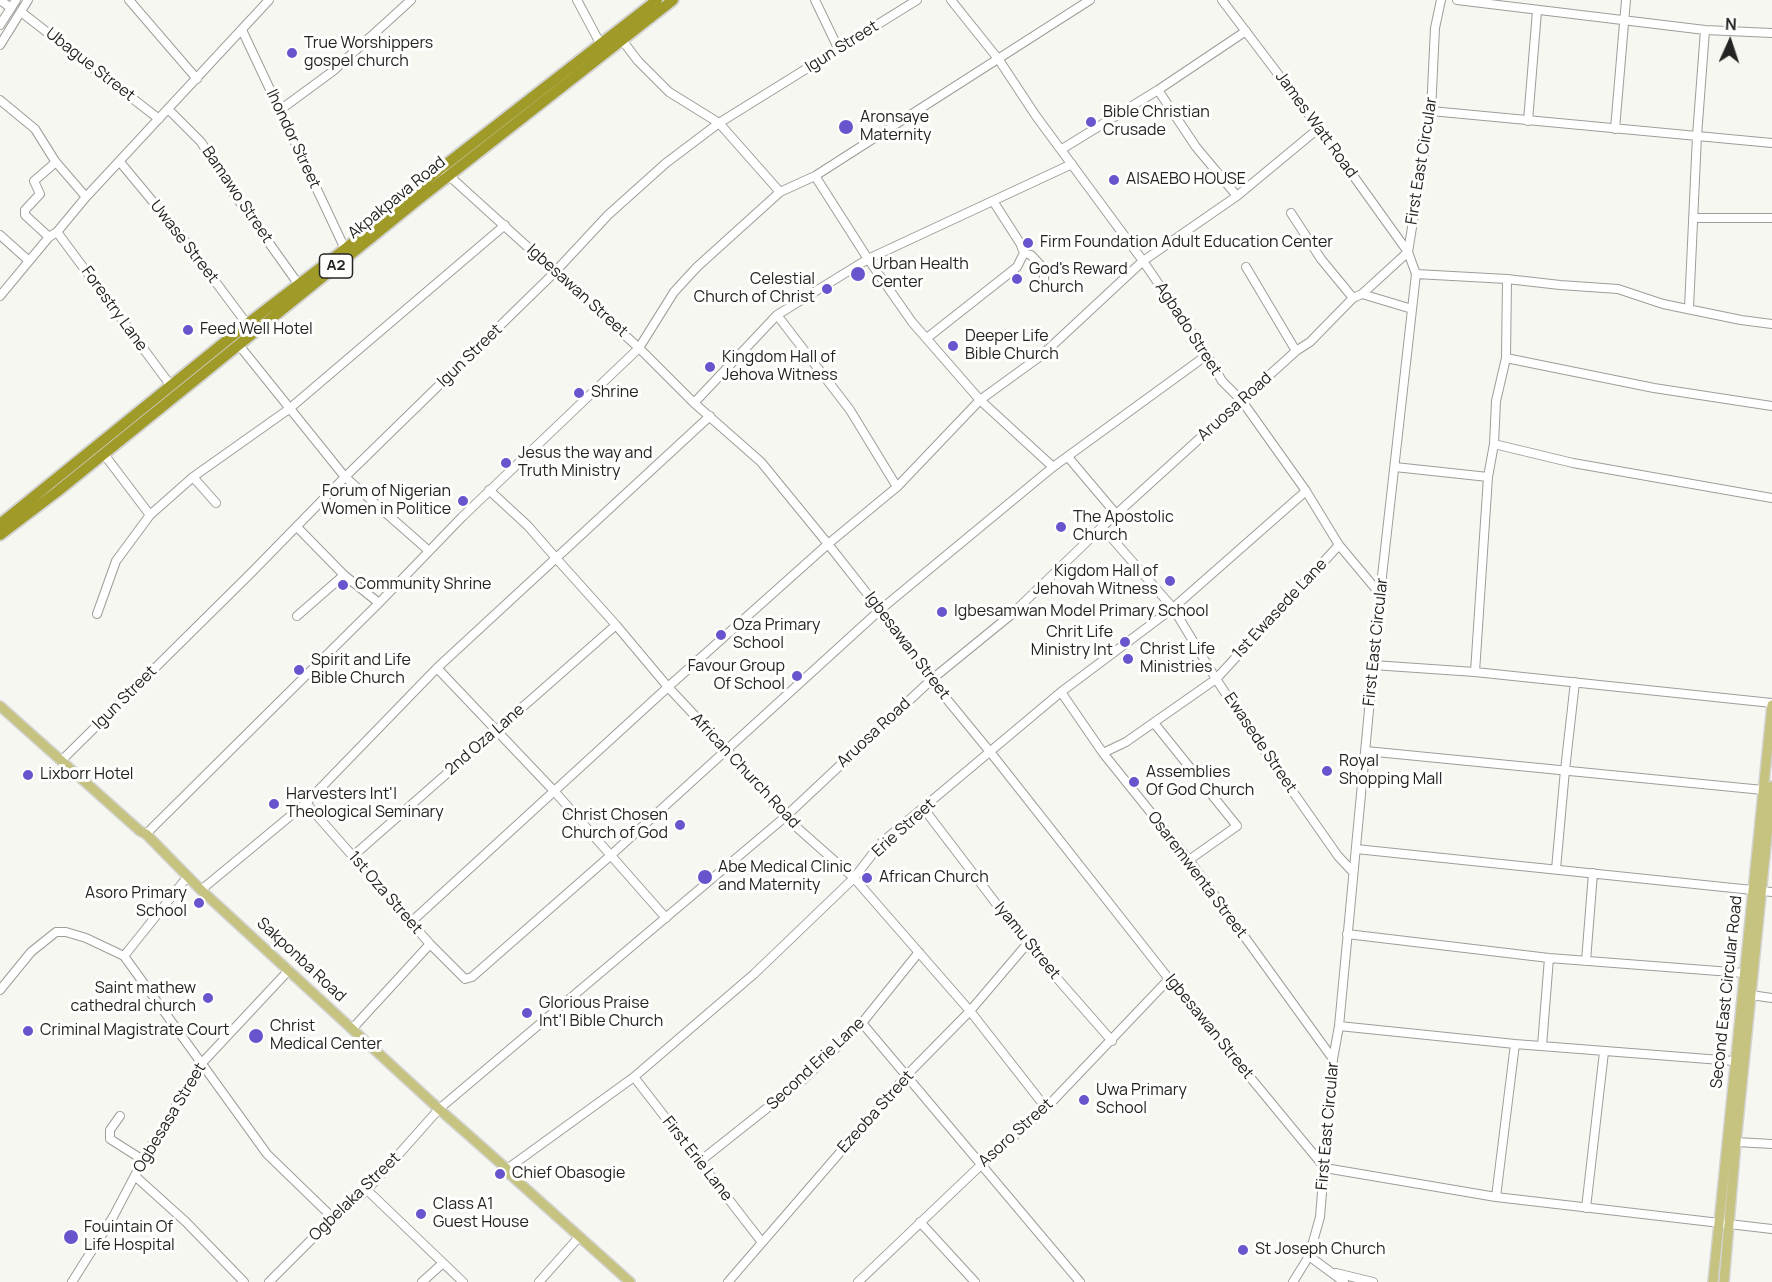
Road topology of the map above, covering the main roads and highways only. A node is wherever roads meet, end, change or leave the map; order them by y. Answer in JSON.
{"nodes":[{"id":1,"x":657,"y":0,"type":"edge"},
{"id":2,"x":673,"y":0,"type":"edge"},
{"id":3,"x":445,"y":172,"type":"junction"},
{"id":4,"x":0,"y":524,"type":"edge"},
{"id":5,"x":0,"y":535,"type":"edge"},
{"id":6,"x":1772,"y":704,"type":"edge"},
{"id":7,"x":0,"y":706,"type":"edge"},
{"id":8,"x":1768,"y":788,"type":"edge"},
{"id":9,"x":1762,"y":891,"type":"edge"},
{"id":10,"x":1724,"y":1223,"type":"junction"},
{"id":11,"x":630,"y":1282,"type":"edge"},
{"id":12,"x":1713,"y":1282,"type":"edge"},
{"id":13,"x":1724,"y":1282,"type":"edge"}],
"edges":[{"from":1,"to":3,"type":"highway","name":"Akpakpava Road","number":"A2"},
{"from":2,"to":3,"type":"highway","name":"Akpakpava Road","number":"A2"},
{"from":3,"to":4,"type":"highway","name":"Akpakpava Road","number":"A2"},
{"from":3,"to":5,"type":"highway","name":"Akpakpava Road","number":"A2"},
{"from":6,"to":8,"type":"main road","name":"Second East Circular Road"},
{"from":7,"to":11,"type":"main road","name":"Sakponba Road"},
{"from":8,"to":9,"type":"main road","name":"Second East Circular Road"},
{"from":9,"to":10,"type":"main road","name":"Second East Circular Road"},
{"from":9,"to":10,"type":"main road","name":"Second East Circular Road"},
{"from":10,"to":12,"type":"main road","name":"Second East Circular Road"},
{"from":10,"to":13,"type":"main road","name":"Second East Circular Road"}]}
